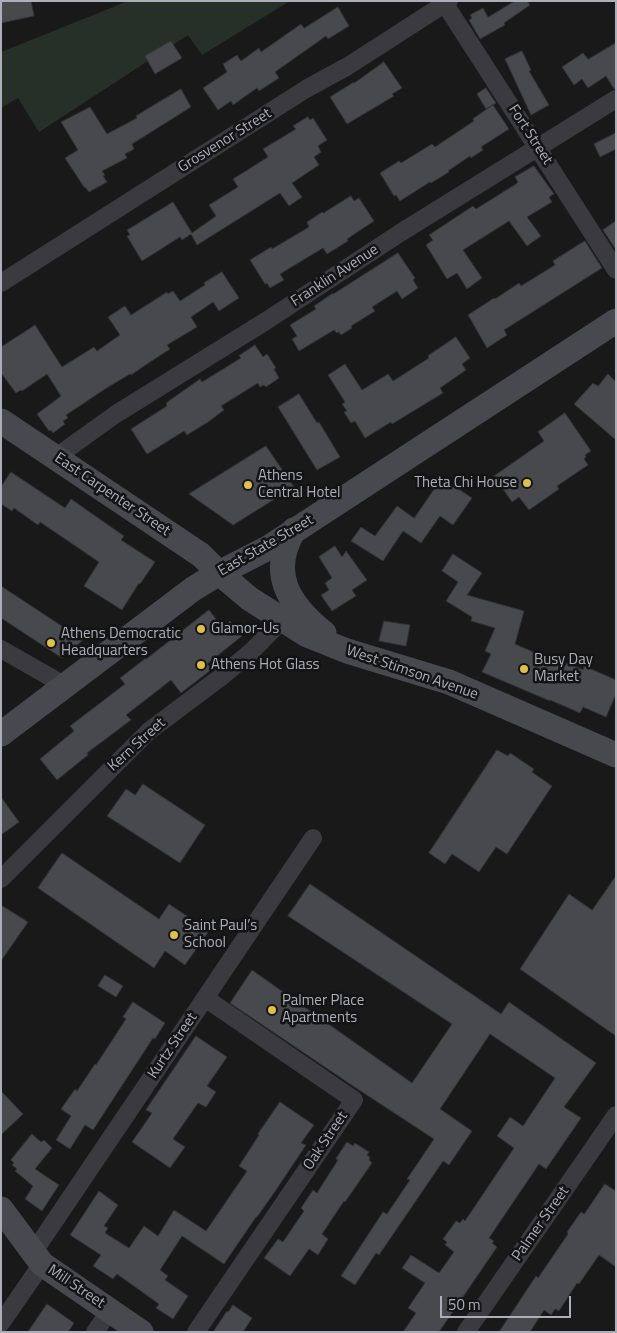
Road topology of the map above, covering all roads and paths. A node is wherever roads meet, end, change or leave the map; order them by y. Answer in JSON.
{"nodes":[{"id":1,"x":445,"y":2,"type":"edge"},
{"id":2,"x":616,"y":99,"type":"edge"},
{"id":3,"x":537,"y":147,"type":"junction"},
{"id":4,"x":616,"y":270,"type":"edge"},
{"id":5,"x":1,"y":282,"type":"edge"},
{"id":6,"x":616,"y":321,"type":"edge"},
{"id":7,"x":1,"y":420,"type":"edge"},
{"id":8,"x":56,"y":457,"type":"junction"},
{"id":9,"x":294,"y":530,"type":"junction"},
{"id":10,"x":219,"y":573,"type":"junction"},
{"id":11,"x":282,"y":620,"type":"junction"},
{"id":12,"x":1,"y":648,"type":"edge"},
{"id":13,"x":348,"y":651,"type":"junction"},
{"id":14,"x":64,"y":685,"type":"junction"},
{"id":15,"x":1,"y":734,"type":"edge"},
{"id":16,"x":616,"y":755,"type":"edge"},
{"id":17,"x":313,"y":838,"type":"dead end"},
{"id":18,"x":1,"y":879,"type":"edge"},
{"id":19,"x":205,"y":998,"type":"junction"},
{"id":20,"x":616,"y":1116,"type":"edge"},
{"id":21,"x":1,"y":1209,"type":"edge"},
{"id":22,"x":37,"y":1259,"type":"junction"},
{"id":23,"x":110,"y":1310,"type":"junction"},
{"id":24,"x":1,"y":1323,"type":"edge"},
{"id":25,"x":95,"y":1332,"type":"edge"},
{"id":26,"x":141,"y":1332,"type":"edge"},
{"id":27,"x":196,"y":1332,"type":"edge"},
{"id":28,"x":466,"y":1332,"type":"edge"}],
"edges":[{"from":1,"to":3,"type":"street","name":"Fort Street"},
{"from":1,"to":5,"type":"street","name":"Grosvenor Street"},
{"from":2,"to":3,"type":"street","name":"Franklin Avenue"},
{"from":3,"to":4,"type":"street","name":"Fort Street"},
{"from":3,"to":8,"type":"street","name":"Franklin Avenue"},
{"from":6,"to":9,"type":"main road","name":"East State Street"},
{"from":7,"to":8,"type":"main road","name":"East Carpenter Street"},
{"from":8,"to":10,"type":"main road","name":"East Carpenter Street"},
{"from":9,"to":10,"type":"main road","name":"East State Street"},
{"from":9,"to":13,"type":"main road"},
{"from":10,"to":11,"type":"main road","name":"West Stimson Avenue"},
{"from":10,"to":14,"type":"main road","name":"East State Street"},
{"from":11,"to":13,"type":"main road","name":"West Stimson Avenue"},
{"from":11,"to":18,"type":"street","name":"Kern Street"},
{"from":12,"to":14,"type":"street"},
{"from":13,"to":16,"type":"main road","name":"West Stimson Avenue"},
{"from":14,"to":15,"type":"main road","name":"East State Street"},
{"from":17,"to":19,"type":"street","name":"Kurtz Street"},
{"from":19,"to":22,"type":"street","name":"Kurtz Street"},
{"from":19,"to":27,"type":"street","name":"Oak Street"},
{"from":20,"to":28,"type":"street","name":"Palmer Street"},
{"from":21,"to":22,"type":"main road","name":"Mill Street"},
{"from":22,"to":23,"type":"main road","name":"Mill Street"},
{"from":22,"to":24,"type":"street","name":"Kurtz Street"},
{"from":23,"to":25,"type":"street"},
{"from":23,"to":26,"type":"main road","name":"Mill Street"}]}
